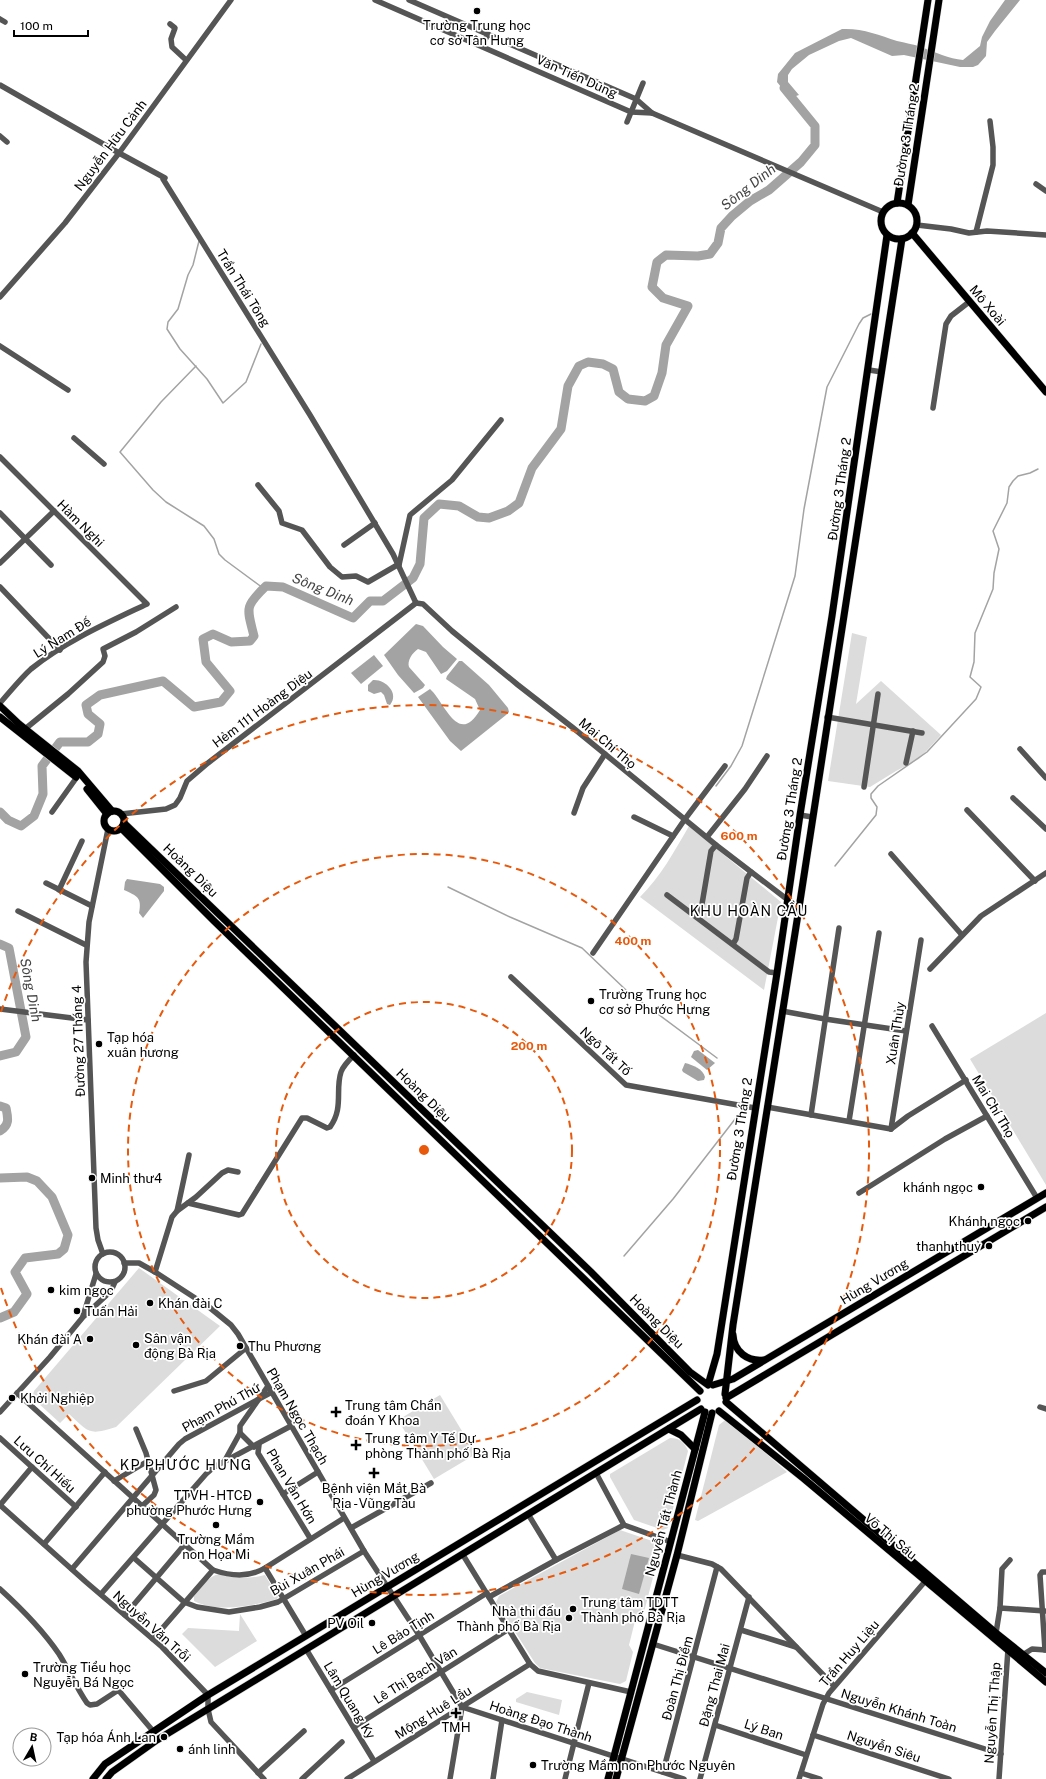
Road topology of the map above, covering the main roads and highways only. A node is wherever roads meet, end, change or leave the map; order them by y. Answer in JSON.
{"nodes":[{"id":1,"x":928,"y":0,"type":"edge"},
{"id":2,"x":939,"y":0,"type":"edge"},
{"id":3,"x":897,"y":203,"type":"junction"},
{"id":4,"x":908,"y":205,"type":"junction"},
{"id":5,"x":912,"y":233,"type":"junction"},
{"id":6,"x":887,"y":235,"type":"junction"},
{"id":7,"x":902,"y":238,"type":"junction"},
{"id":8,"x":1046,"y":392,"type":"edge"},
{"id":9,"x":0,"y":704,"type":"edge"},
{"id":10,"x":0,"y":717,"type":"edge"},
{"id":11,"x":31,"y":737,"type":"junction"},
{"id":12,"x":62,"y":762,"type":"junction"},
{"id":13,"x":110,"y":812,"type":"junction"},
{"id":14,"x":122,"y":826,"type":"junction"},
{"id":15,"x":349,"y":1039,"type":"junction"},
{"id":16,"x":343,"y":1044,"type":"junction"},
{"id":17,"x":1046,"y":1193,"type":"edge"},
{"id":18,"x":1037,"y":1198,"type":"junction"},
{"id":19,"x":516,"y":1200,"type":"junction"},
{"id":20,"x":510,"y":1207,"type":"junction"},
{"id":21,"x":1044,"y":1208,"type":"edge"},
{"id":22,"x":958,"y":1245,"type":"junction"},
{"id":23,"x":964,"y":1256,"type":"junction"},
{"id":24,"x":732,"y":1325,"type":"junction"},
{"id":25,"x":767,"y":1359,"type":"junction"},
{"id":26,"x":725,"y":1381,"type":"junction"},
{"id":27,"x":711,"y":1385,"type":"junction"},
{"id":28,"x":700,"y":1391,"type":"junction"},
{"id":29,"x":726,"y":1398,"type":"junction"},
{"id":30,"x":697,"y":1400,"type":"junction"},
{"id":31,"x":709,"y":1411,"type":"junction"},
{"id":32,"x":669,"y":1429,"type":"junction"},
{"id":33,"x":695,"y":1449,"type":"junction"},
{"id":34,"x":928,"y":1579,"type":"junction"},
{"id":35,"x":1000,"y":1638,"type":"junction"},
{"id":36,"x":1046,"y":1673,"type":"edge"},
{"id":37,"x":1046,"y":1682,"type":"edge"},
{"id":38,"x":93,"y":1779,"type":"edge"},
{"id":39,"x":106,"y":1779,"type":"edge"},
{"id":40,"x":608,"y":1779,"type":"edge"},
{"id":41,"x":616,"y":1779,"type":"edge"}],
"edges":[{"from":1,"to":3,"type":"main road","name":"Đường 3 Tháng 2"},
{"from":2,"to":4,"type":"main road","name":"Đường 3 Tháng 2"},
{"from":3,"to":4,"type":"main road"},
{"from":3,"to":6,"type":"main road"},
{"from":4,"to":5,"type":"main road"},
{"from":5,"to":7,"type":"main road"},
{"from":5,"to":8,"type":"main road","name":"Mô Xoài"},
{"from":6,"to":7,"type":"main road"},
{"from":6,"to":27,"type":"main road","name":"Đường 3 Tháng 2"},
{"from":7,"to":24,"type":"main road","name":"Đường 3 Tháng 2"},
{"from":9,"to":11,"type":"main road"},
{"from":10,"to":11,"type":"main road"},
{"from":11,"to":12,"type":"main road"},
{"from":12,"to":13,"type":"main road"},
{"from":12,"to":13,"type":"main road"},
{"from":13,"to":14,"type":"main road"},
{"from":13,"to":14,"type":"main road"},
{"from":14,"to":15,"type":"main road","name":"Hoàng Diệu"},
{"from":14,"to":16,"type":"main road","name":"Hoàng Diệu"},
{"from":15,"to":16,"type":"main road"},
{"from":15,"to":19,"type":"main road","name":"Hoàng Diệu"},
{"from":16,"to":20,"type":"main road","name":"Hoàng Diệu"},
{"from":17,"to":18,"type":"main road","name":"Hùng Vương"},
{"from":18,"to":21,"type":"main road"},
{"from":18,"to":22,"type":"main road","name":"Hùng Vương"},
{"from":19,"to":20,"type":"main road"},
{"from":19,"to":27,"type":"main road","name":"Hoàng Diệu"},
{"from":20,"to":28,"type":"main road","name":"Hoàng Diệu"},
{"from":21,"to":23,"type":"main road","name":"Hùng Vương"},
{"from":22,"to":23,"type":"main road"},
{"from":22,"to":25,"type":"main road","name":"Hùng Vương"},
{"from":23,"to":29,"type":"main road","name":"Hùng Vương"},
{"from":24,"to":25,"type":"main road"},
{"from":24,"to":26,"type":"main road","name":"Đường 3 Tháng 2"},
{"from":25,"to":26,"type":"main road","name":"Hùng Vương"},
{"from":26,"to":27,"type":"main road","name":"Hùng Vương"},
{"from":26,"to":29,"type":"main road","name":"Đường 3 Tháng 2"},
{"from":27,"to":28,"type":"main road"},
{"from":27,"to":29,"type":"main road"},
{"from":28,"to":30,"type":"main road"},
{"from":29,"to":31,"type":"main road"},
{"from":29,"to":34,"type":"main road","name":"Võ Thị Sáu"},
{"from":30,"to":31,"type":"main road"},
{"from":30,"to":38,"type":"main road","name":"Hùng Vương"},
{"from":31,"to":32,"type":"main road","name":"Hùng Vương"},
{"from":31,"to":33,"type":"main road","name":"Nguyễn Tất Thành"},
{"from":31,"to":34,"type":"main road","name":"Võ Thị Sáu"},
{"from":31,"to":41,"type":"main road","name":"Nguyễn Tất Thành"},
{"from":32,"to":33,"type":"main road"},
{"from":32,"to":39,"type":"main road","name":"Hùng Vương"},
{"from":33,"to":40,"type":"main road","name":"Nguyễn Tất Thành"},
{"from":34,"to":35,"type":"main road","name":"Võ Thị Sáu"},
{"from":34,"to":35,"type":"main road","name":"Võ Thị Sáu"},
{"from":35,"to":36,"type":"main road","name":"Võ Thị Sáu"},
{"from":35,"to":37,"type":"main road","name":"Võ Thị Sáu"}]}
